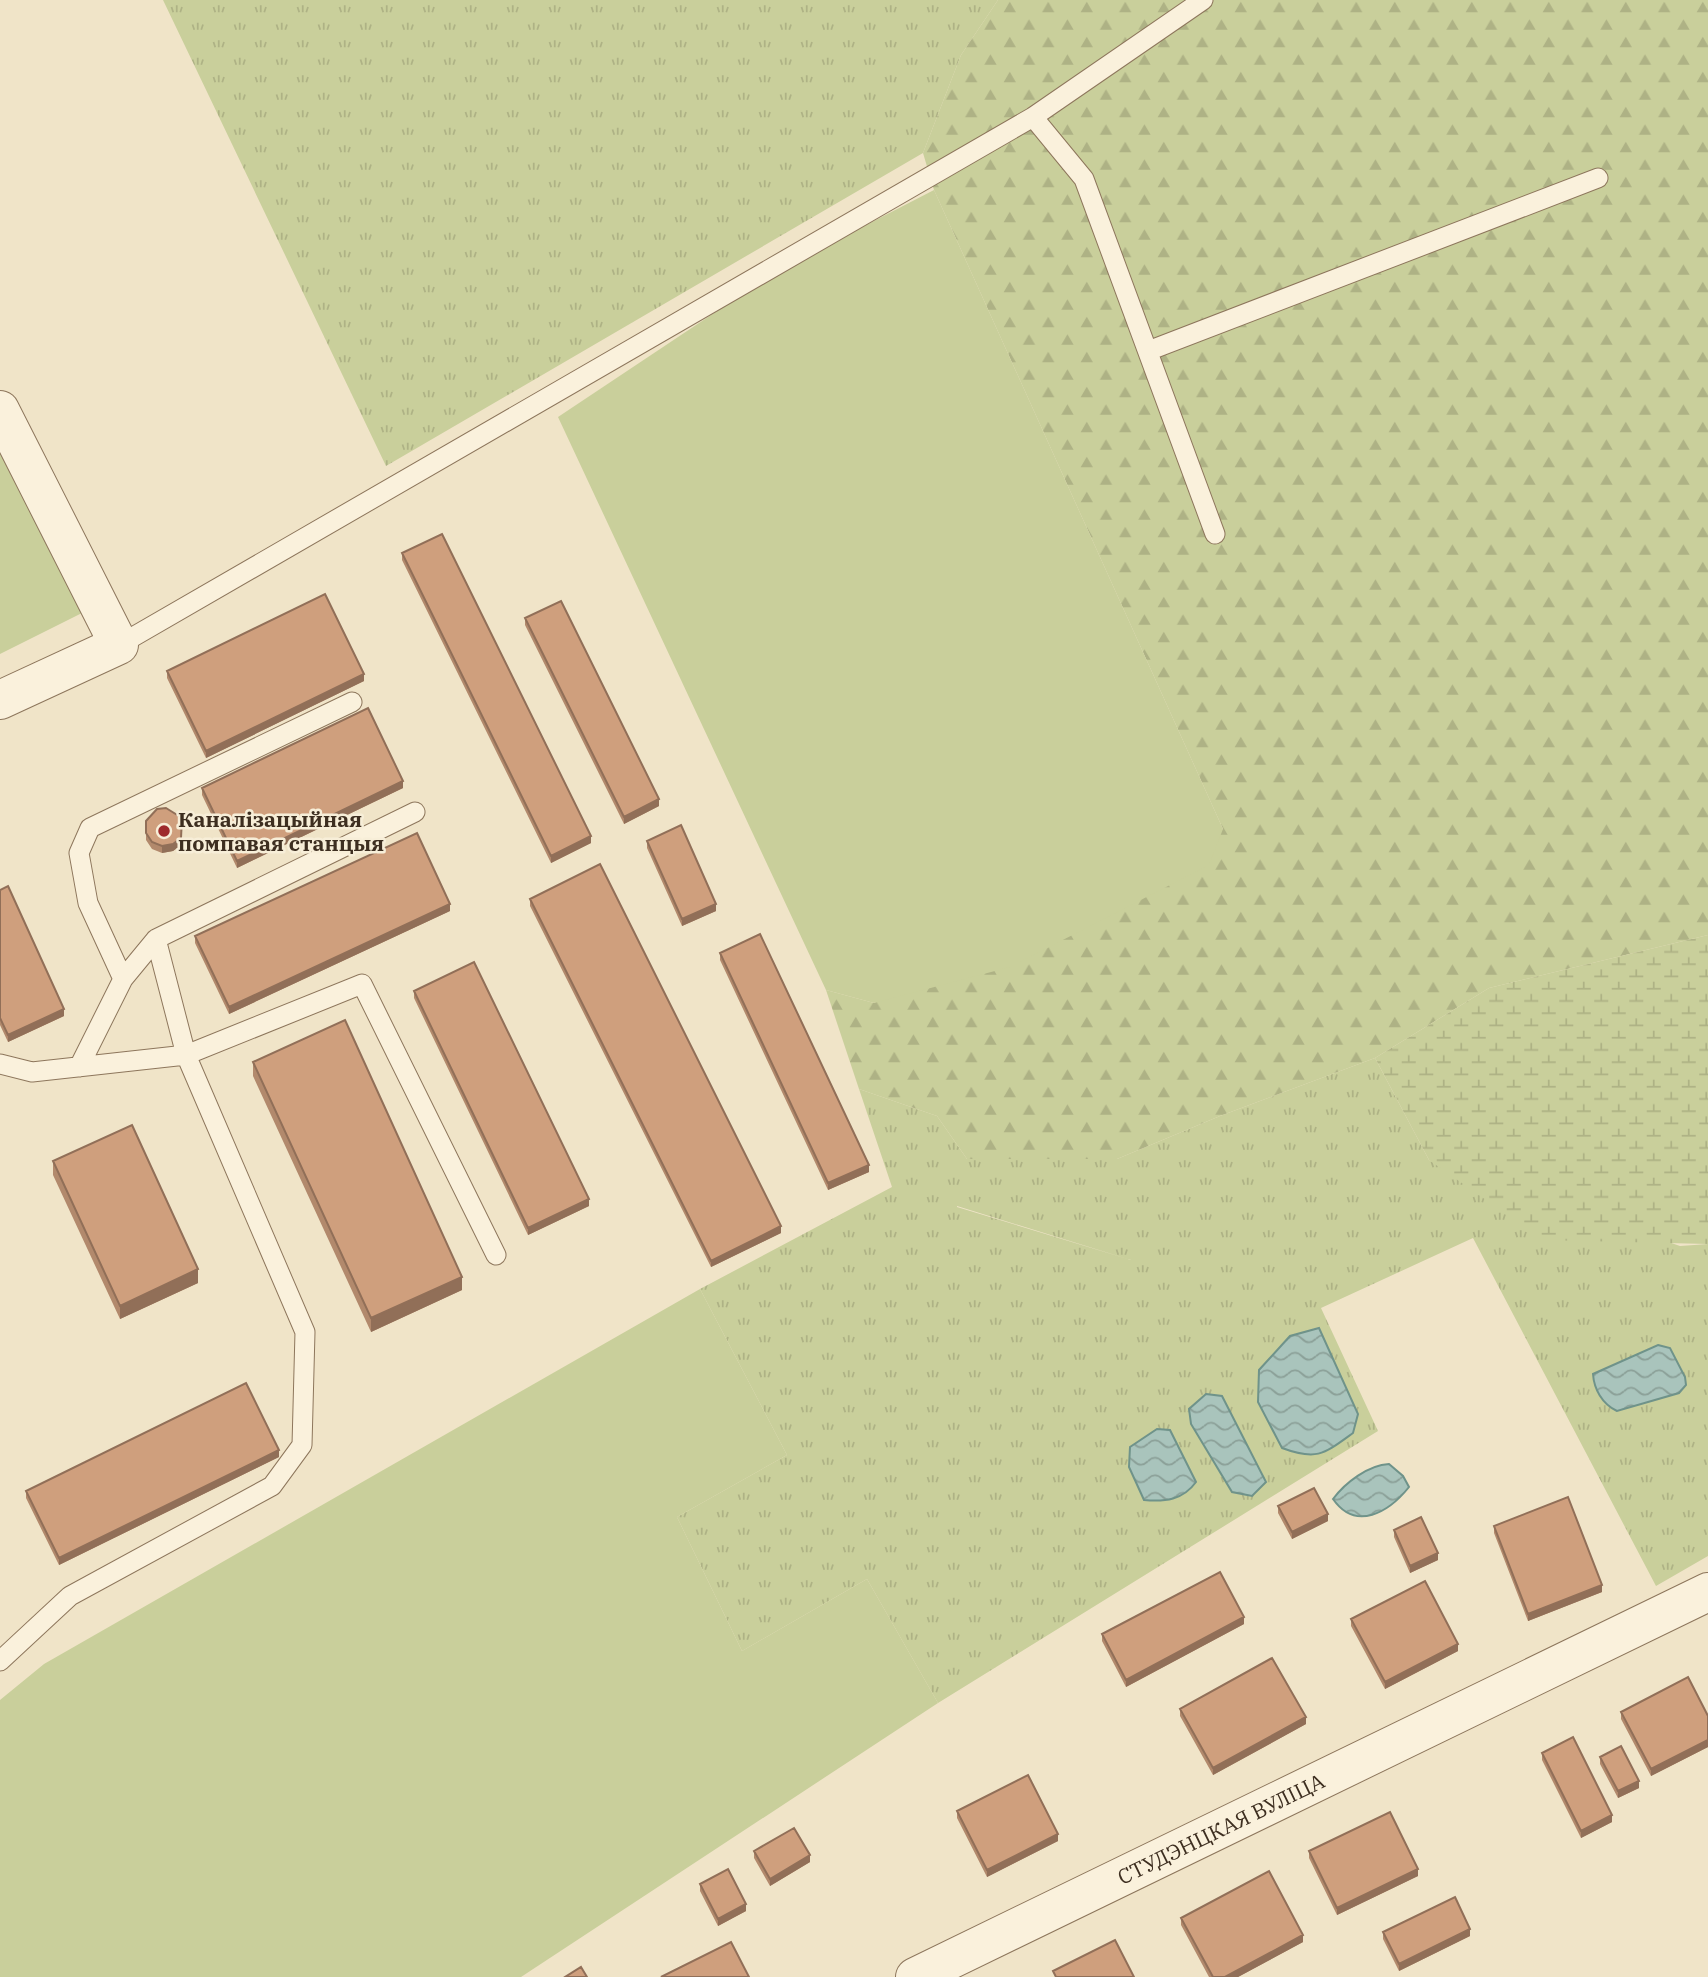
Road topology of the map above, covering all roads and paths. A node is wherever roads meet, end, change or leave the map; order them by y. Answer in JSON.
{"nodes":[{"id":1,"x":1203,"y":0,"type":"edge"},
{"id":2,"x":1032,"y":117,"type":"junction"},
{"id":3,"x":1598,"y":178,"type":"dead end"},
{"id":4,"x":1148,"y":351,"type":"junction"},
{"id":5,"x":0,"y":410,"type":"edge"},
{"id":6,"x":1216,"y":534,"type":"dead end"},
{"id":7,"x":119,"y":645,"type":"junction"},
{"id":8,"x":0,"y":700,"type":"edge"},
{"id":9,"x":352,"y":702,"type":"dead end"},
{"id":10,"x":415,"y":812,"type":"dead end"},
{"id":11,"x":156,"y":939,"type":"junction"},
{"id":12,"x":123,"y":979,"type":"junction"},
{"id":13,"x":186,"y":1055,"type":"junction"},
{"id":14,"x":0,"y":1064,"type":"edge"},
{"id":15,"x":79,"y":1067,"type":"junction"},
{"id":16,"x":496,"y":1255,"type":"dead end"},
{"id":17,"x":1708,"y":1592,"type":"edge"},
{"id":18,"x":0,"y":1661,"type":"edge"},
{"id":19,"x":915,"y":1977,"type":"edge"}],
"edges":[{"from":1,"to":2,"type":"lane"},
{"from":2,"to":4,"type":"lane"},
{"from":2,"to":7,"type":"lane"},
{"from":3,"to":4,"type":"lane"},
{"from":4,"to":6,"type":"lane"},
{"from":5,"to":7,"type":"street"},
{"from":7,"to":8,"type":"street"},
{"from":9,"to":12,"type":"lane"},
{"from":10,"to":11,"type":"lane"},
{"from":11,"to":12,"type":"lane"},
{"from":11,"to":13,"type":"lane"},
{"from":12,"to":15,"type":"lane"},
{"from":13,"to":15,"type":"lane"},
{"from":13,"to":16,"type":"lane"},
{"from":13,"to":18,"type":"lane"},
{"from":14,"to":15,"type":"lane"},
{"from":17,"to":19,"type":"street","name":"СТУДЭНЦКАЯ ВУЛІЦА"}]}
